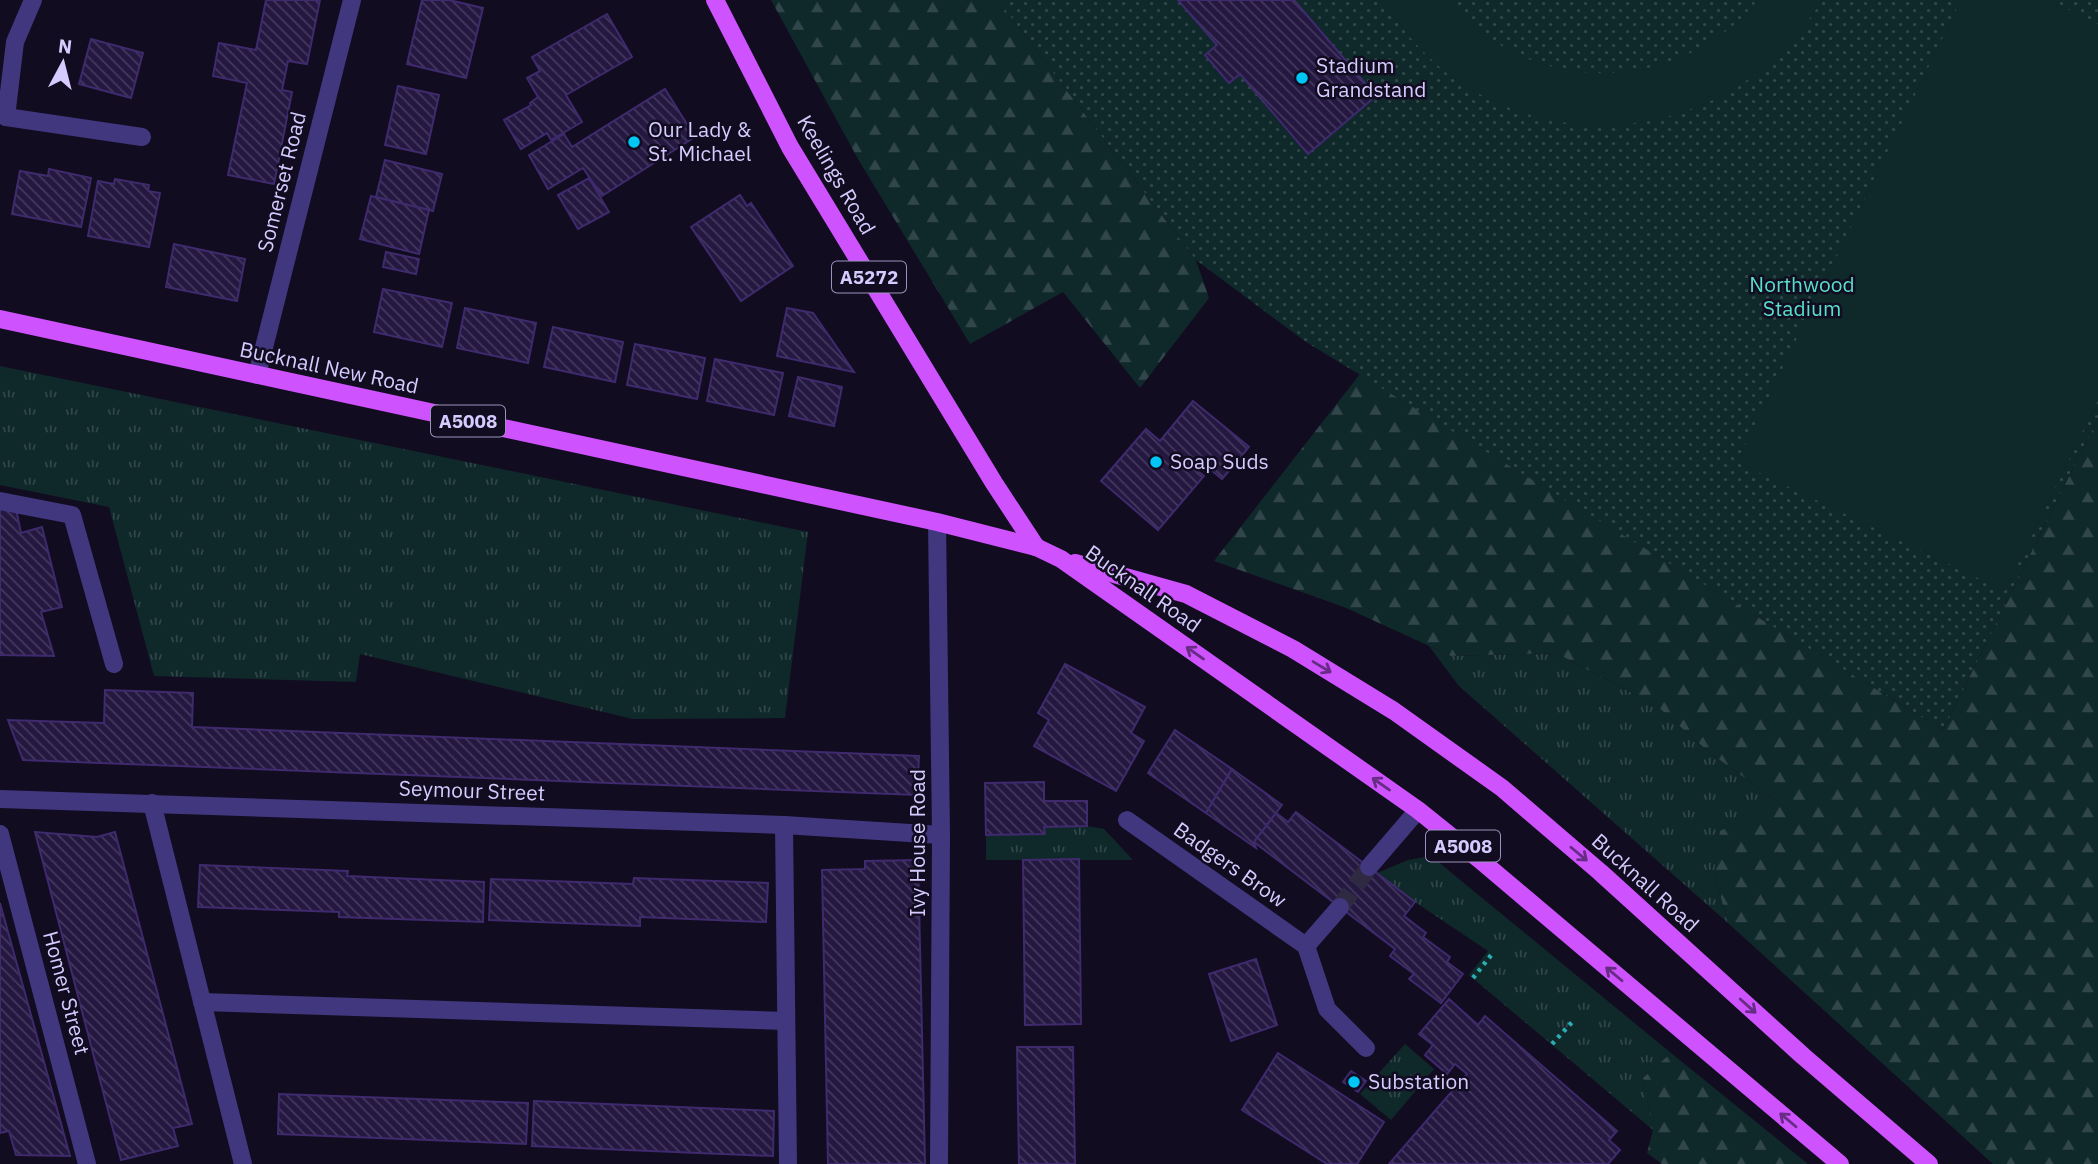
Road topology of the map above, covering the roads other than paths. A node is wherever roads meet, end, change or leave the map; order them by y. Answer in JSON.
{"nodes":[{"id":1,"x":33,"y":0,"type":"edge"},
{"id":2,"x":352,"y":0,"type":"edge"},
{"id":3,"x":715,"y":0,"type":"edge"},
{"id":4,"x":5,"y":82,"type":"edge"},
{"id":5,"x":142,"y":137,"type":"dead end"},
{"id":6,"x":0,"y":319,"type":"edge"},
{"id":7,"x":257,"y":375,"type":"junction"},
{"id":8,"x":0,"y":501,"type":"edge"},
{"id":9,"x":937,"y":522,"type":"junction"},
{"id":10,"x":1036,"y":547,"type":"junction"},
{"id":11,"x":1061,"y":559,"type":"junction"},
{"id":12,"x":114,"y":664,"type":"dead end"},
{"id":13,"x":0,"y":799,"type":"edge"},
{"id":14,"x":152,"y":803,"type":"junction"},
{"id":15,"x":1418,"y":810,"type":"junction"},
{"id":16,"x":1127,"y":820,"type":"dead end"},
{"id":17,"x":784,"y":825,"type":"junction"},
{"id":18,"x":0,"y":834,"type":"edge"},
{"id":19,"x":941,"y":835,"type":"junction"},
{"id":20,"x":1369,"y":867,"type":"tunnel mouth"},
{"id":21,"x":1340,"y":907,"type":"tunnel mouth"},
{"id":22,"x":1306,"y":946,"type":"junction"},
{"id":23,"x":202,"y":1002,"type":"junction"},
{"id":24,"x":786,"y":1021,"type":"junction"},
{"id":25,"x":1366,"y":1048,"type":"dead end"},
{"id":26,"x":87,"y":1164,"type":"edge"},
{"id":27,"x":243,"y":1164,"type":"edge"},
{"id":28,"x":788,"y":1164,"type":"edge"},
{"id":29,"x":939,"y":1164,"type":"edge"},
{"id":30,"x":1840,"y":1164,"type":"edge"},
{"id":31,"x":1929,"y":1164,"type":"edge"}],
"edges":[{"from":1,"to":4,"type":"street"},
{"from":2,"to":7,"type":"street","name":"Somerset Road"},
{"from":3,"to":10,"type":"main road","name":"Keelings Road","number":"A5272"},
{"from":4,"to":5,"type":"street"},
{"from":6,"to":7,"type":"main road","name":"Bucknall New Road","number":"A5008"},
{"from":7,"to":9,"type":"main road","name":"Bucknall New Road","number":"A5008"},
{"from":8,"to":12,"type":"street"},
{"from":9,"to":10,"type":"main road","number":"A5008"},
{"from":9,"to":19,"type":"street","name":"Ivy House Road"},
{"from":10,"to":11,"type":"main road","number":"A5008"},
{"from":15,"to":11,"type":"main road","name":"Bucknall Road","number":"A5008","one_way":true},
{"from":11,"to":31,"type":"main road","name":"Bucknall Road","number":"A5008","one_way":true},
{"from":13,"to":14,"type":"street","name":"Seymour Street"},
{"from":14,"to":17,"type":"street","name":"Seymour Street"},
{"from":14,"to":23,"type":"street"},
{"from":15,"to":20,"type":"street"},
{"from":30,"to":15,"type":"main road","name":"Bucknall Road","number":"A5008","one_way":true},
{"from":16,"to":22,"type":"street","name":"Badgers Brow"},
{"from":17,"to":19,"type":"street","name":"Seymour Street"},
{"from":17,"to":24,"type":"street"},
{"from":18,"to":26,"type":"street","name":"Homer Street"},
{"from":19,"to":29,"type":"street","name":"Ivy House Road"},
{"from":21,"to":22,"type":"street"},
{"from":22,"to":25,"type":"street"},
{"from":23,"to":24,"type":"street"},
{"from":23,"to":27,"type":"street"},
{"from":24,"to":28,"type":"street"}]}
